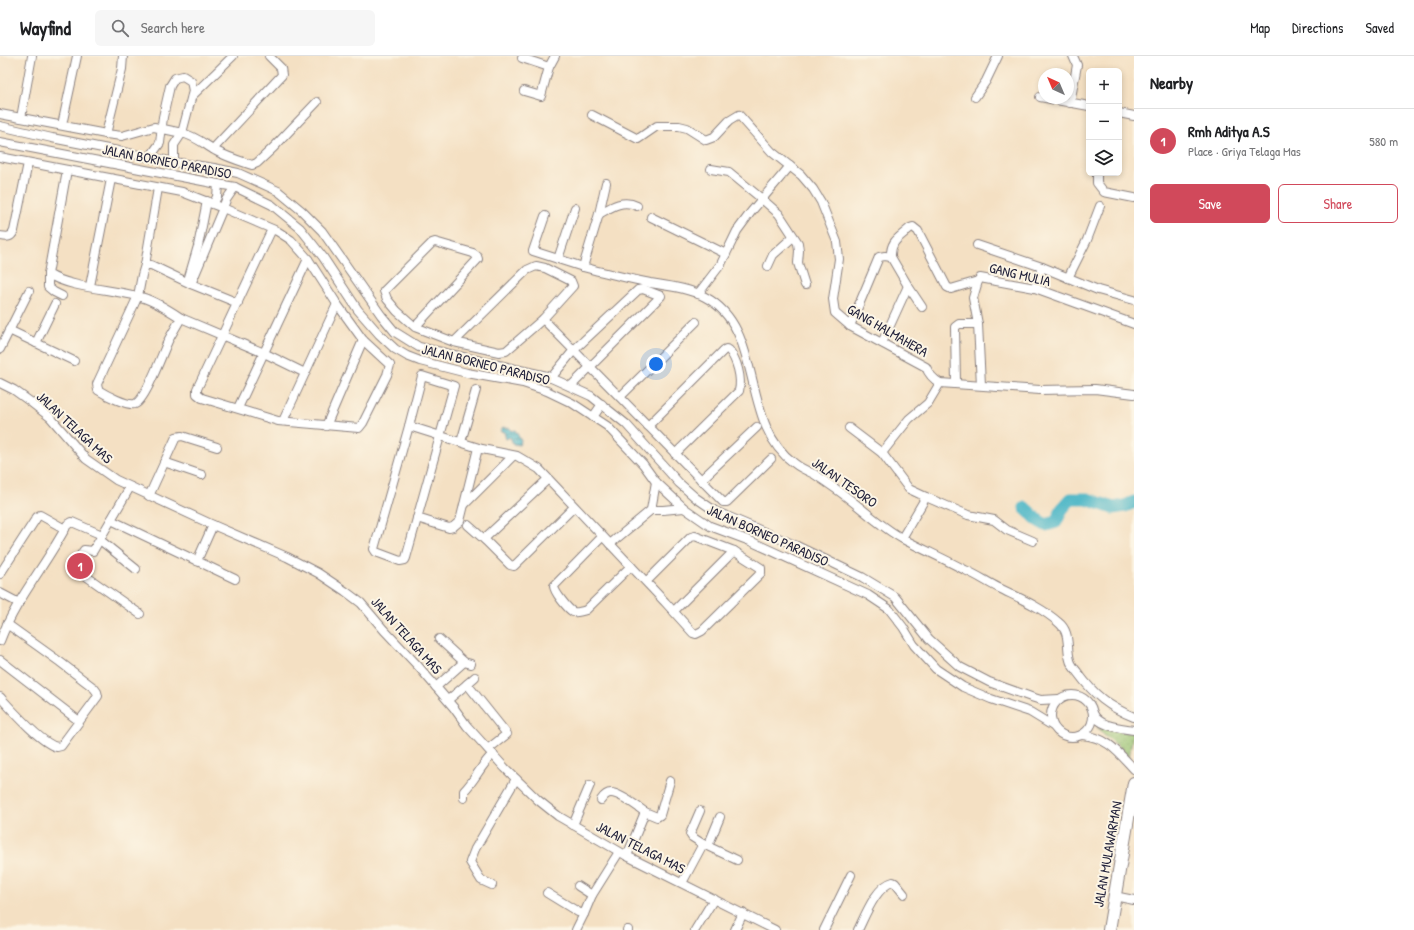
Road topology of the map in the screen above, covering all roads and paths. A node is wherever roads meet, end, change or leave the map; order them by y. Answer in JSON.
{"nodes":[{"id":1,"x":32,"y":56,"type":"edge"},
{"id":2,"x":77,"y":56,"type":"edge"},
{"id":3,"x":123,"y":56,"type":"edge"},
{"id":4,"x":233,"y":56,"type":"edge"},
{"id":5,"x":269,"y":56,"type":"edge"},
{"id":6,"x":555,"y":56,"type":"edge"},
{"id":7,"x":998,"y":56,"type":"edge"},
{"id":8,"x":1073,"y":56,"type":"edge"},
{"id":9,"x":522,"y":58,"type":"dead end"},
{"id":10,"x":549,"y":67,"type":"junction"},
{"id":11,"x":1074,"y":81,"type":"edge"},
{"id":12,"x":524,"y":91,"type":"dead end"},
{"id":13,"x":192,"y":97,"type":"junction"},
{"id":14,"x":975,"y":97,"type":"dead end"},
{"id":15,"x":318,"y":102,"type":"dead end"},
{"id":16,"x":1074,"y":104,"type":"edge"},
{"id":17,"x":1086,"y":106,"type":"edge"},
{"id":18,"x":0,"y":114,"type":"edge"},
{"id":19,"x":1122,"y":114,"type":"edge"},
{"id":20,"x":592,"y":115,"type":"dead end"},
{"id":21,"x":1134,"y":116,"type":"edge"},
{"id":22,"x":21,"y":118,"type":"junction"},
{"id":23,"x":62,"y":125,"type":"junction"},
{"id":24,"x":0,"y":126,"type":"edge"},
{"id":25,"x":163,"y":129,"type":"junction"},
{"id":26,"x":182,"y":133,"type":"junction"},
{"id":27,"x":106,"y":134,"type":"junction"},
{"id":28,"x":0,"y":142,"type":"edge"},
{"id":29,"x":160,"y":143,"type":"junction"},
{"id":30,"x":174,"y":145,"type":"junction"},
{"id":31,"x":213,"y":149,"type":"junction"},
{"id":32,"x":113,"y":150,"type":"junction"},
{"id":33,"x":0,"y":157,"type":"edge"},
{"id":34,"x":150,"y":157,"type":"junction"},
{"id":35,"x":174,"y":162,"type":"junction"},
{"id":36,"x":28,"y":163,"type":"junction"},
{"id":37,"x":110,"y":163,"type":"junction"},
{"id":38,"x":790,"y":166,"type":"junction"},
{"id":39,"x":711,"y":169,"type":"dead end"},
{"id":40,"x":67,"y":170,"type":"junction"},
{"id":41,"x":1096,"y":176,"type":"edge"},
{"id":42,"x":111,"y":179,"type":"junction"},
{"id":43,"x":606,"y":183,"type":"dead end"},
{"id":44,"x":218,"y":184,"type":"junction"},
{"id":45,"x":235,"y":187,"type":"junction"},
{"id":46,"x":158,"y":188,"type":"junction"},
{"id":47,"x":762,"y":198,"type":"junction"},
{"id":48,"x":1134,"y":198,"type":"edge"},
{"id":49,"x":210,"y":203,"type":"junction"},
{"id":50,"x":636,"y":206,"type":"dead end"},
{"id":51,"x":1100,"y":206,"type":"dead end"},
{"id":52,"x":223,"y":208,"type":"junction"},
{"id":53,"x":575,"y":208,"type":"dead end"},
{"id":54,"x":599,"y":214,"type":"junction"},
{"id":55,"x":544,"y":216,"type":"dead end"},
{"id":56,"x":651,"y":217,"type":"dead end"},
{"id":57,"x":272,"y":229,"type":"junction"},
{"id":58,"x":0,"y":236,"type":"edge"},
{"id":59,"x":794,"y":237,"type":"junction"},
{"id":60,"x":977,"y":245,"type":"dead end"},
{"id":61,"x":334,"y":248,"type":"junction"},
{"id":62,"x":726,"y":254,"type":"junction"},
{"id":63,"x":323,"y":257,"type":"junction"},
{"id":64,"x":891,"y":257,"type":"junction"},
{"id":65,"x":308,"y":259,"type":"junction"},
{"id":66,"x":558,"y":259,"type":"junction"},
{"id":67,"x":145,"y":265,"type":"junction"},
{"id":68,"x":768,"y":266,"type":"dead end"},
{"id":69,"x":583,"y":267,"type":"junction"},
{"id":70,"x":1042,"y":267,"type":"junction"},
{"id":71,"x":48,"y":274,"type":"junction"},
{"id":72,"x":1068,"y":278,"type":"junction"},
{"id":73,"x":978,"y":281,"type":"junction"},
{"id":74,"x":189,"y":283,"type":"junction"},
{"id":75,"x":804,"y":285,"type":"dead end"},
{"id":76,"x":90,"y":286,"type":"junction"},
{"id":77,"x":908,"y":286,"type":"junction"},
{"id":78,"x":1035,"y":288,"type":"junction"},
{"id":79,"x":28,"y":291,"type":"dead end"},
{"id":80,"x":698,"y":294,"type":"junction"},
{"id":81,"x":62,"y":296,"type":"dead end"},
{"id":82,"x":138,"y":296,"type":"junction"},
{"id":83,"x":1134,"y":300,"type":"edge"},
{"id":84,"x":238,"y":303,"type":"junction"},
{"id":85,"x":56,"y":304,"type":"dead end"},
{"id":86,"x":337,"y":304,"type":"junction"},
{"id":87,"x":922,"y":307,"type":"dead end"},
{"id":88,"x":181,"y":318,"type":"junction"},
{"id":89,"x":543,"y":318,"type":"junction"},
{"id":90,"x":696,"y":322,"type":"dead end"},
{"id":91,"x":978,"y":324,"type":"junction"},
{"id":92,"x":1134,"y":324,"type":"edge"},
{"id":93,"x":850,"y":326,"type":"junction"},
{"id":94,"x":415,"y":327,"type":"junction"},
{"id":95,"x":9,"y":330,"type":"junction"},
{"id":96,"x":223,"y":335,"type":"junction"},
{"id":97,"x":363,"y":340,"type":"junction"},
{"id":98,"x":454,"y":342,"type":"junction"},
{"id":99,"x":36,"y":343,"type":"junction"},
{"id":100,"x":882,"y":343,"type":"junction"},
{"id":101,"x":0,"y":349,"type":"edge"},
{"id":102,"x":574,"y":350,"type":"junction"},
{"id":103,"x":264,"y":353,"type":"junction"},
{"id":104,"x":74,"y":361,"type":"dead end"},
{"id":105,"x":591,"y":366,"type":"junction"},
{"id":106,"x":305,"y":373,"type":"junction"},
{"id":107,"x":551,"y":378,"type":"junction"},
{"id":108,"x":0,"y":383,"type":"edge"},
{"id":109,"x":940,"y":383,"type":"junction"},
{"id":110,"x":956,"y":383,"type":"junction"},
{"id":111,"x":981,"y":385,"type":"junction"},
{"id":112,"x":571,"y":386,"type":"junction"},
{"id":113,"x":476,"y":390,"type":"dead end"},
{"id":114,"x":1134,"y":394,"type":"edge"},
{"id":115,"x":620,"y":397,"type":"junction"},
{"id":116,"x":602,"y":404,"type":"junction"},
{"id":117,"x":238,"y":408,"type":"junction"},
{"id":118,"x":593,"y":417,"type":"junction"},
{"id":119,"x":283,"y":421,"type":"junction"},
{"id":120,"x":326,"y":426,"type":"junction"},
{"id":121,"x":410,"y":426,"type":"junction"},
{"id":122,"x":648,"y":426,"type":"junction"},
{"id":123,"x":757,"y":427,"type":"dead end"},
{"id":124,"x":849,"y":428,"type":"dead end"},
{"id":125,"x":441,"y":436,"type":"junction"},
{"id":126,"x":461,"y":442,"type":"junction"},
{"id":127,"x":217,"y":447,"type":"dead end"},
{"id":128,"x":478,"y":448,"type":"junction"},
{"id":129,"x":882,"y":453,"type":"junction"},
{"id":130,"x":675,"y":454,"type":"junction"},
{"id":131,"x":513,"y":456,"type":"junction"},
{"id":132,"x":771,"y":459,"type":"dead end"},
{"id":133,"x":164,"y":462,"type":"junction"},
{"id":134,"x":202,"y":475,"type":"dead end"},
{"id":135,"x":548,"y":479,"type":"junction"},
{"id":136,"x":701,"y":480,"type":"junction"},
{"id":137,"x":656,"y":482,"type":"junction"},
{"id":138,"x":130,"y":487,"type":"junction"},
{"id":139,"x":149,"y":496,"type":"junction"},
{"id":140,"x":926,"y":496,"type":"junction"},
{"id":141,"x":464,"y":505,"type":"junction"},
{"id":142,"x":574,"y":507,"type":"junction"},
{"id":143,"x":684,"y":508,"type":"junction"},
{"id":144,"x":651,"y":510,"type":"junction"},
{"id":145,"x":418,"y":518,"type":"junction"},
{"id":146,"x":111,"y":520,"type":"junction"},
{"id":147,"x":212,"y":525,"type":"junction"},
{"id":148,"x":468,"y":525,"type":"dead end"},
{"id":149,"x":65,"y":529,"type":"junction"},
{"id":150,"x":602,"y":537,"type":"junction"},
{"id":151,"x":101,"y":538,"type":"junction"},
{"id":152,"x":902,"y":538,"type":"junction"},
{"id":153,"x":485,"y":540,"type":"junction"},
{"id":154,"x":1033,"y":541,"type":"dead end"},
{"id":155,"x":610,"y":544,"type":"junction"},
{"id":156,"x":734,"y":551,"type":"junction"},
{"id":157,"x":196,"y":561,"type":"junction"},
{"id":158,"x":631,"y":566,"type":"junction"},
{"id":159,"x":136,"y":569,"type":"dead end"},
{"id":160,"x":0,"y":574,"type":"edge"},
{"id":161,"x":235,"y":579,"type":"dead end"},
{"id":162,"x":646,"y":582,"type":"junction"},
{"id":163,"x":1,"y":597,"type":"edge"},
{"id":164,"x":19,"y":603,"type":"junction"},
{"id":165,"x":674,"y":611,"type":"junction"},
{"id":166,"x":140,"y":614,"type":"dead end"},
{"id":167,"x":7,"y":624,"type":"junction"},
{"id":168,"x":438,"y":639,"type":"dead end"},
{"id":169,"x":0,"y":641,"type":"edge"},
{"id":170,"x":0,"y":660,"type":"edge"},
{"id":171,"x":474,"y":677,"type":"dead end"},
{"id":172,"x":467,"y":684,"type":"junction"},
{"id":173,"x":436,"y":686,"type":"junction"},
{"id":174,"x":0,"y":697,"type":"edge"},
{"id":175,"x":1059,"y":699,"type":"junction"},
{"id":176,"x":448,"y":700,"type":"junction"},
{"id":177,"x":1093,"y":712,"type":"junction"},
{"id":178,"x":1134,"y":717,"type":"edge"},
{"id":179,"x":80,"y":721,"type":"junction"},
{"id":180,"x":1053,"y":726,"type":"junction"},
{"id":181,"x":1134,"y":730,"type":"edge"},
{"id":182,"x":1082,"y":735,"type":"junction"},
{"id":183,"x":490,"y":751,"type":"junction"},
{"id":184,"x":1134,"y":769,"type":"edge"},
{"id":185,"x":516,"y":779,"type":"junction"},
{"id":186,"x":670,"y":781,"type":"dead end"},
{"id":187,"x":1134,"y":783,"type":"edge"},
{"id":188,"x":590,"y":785,"type":"dead end"},
{"id":189,"x":464,"y":798,"type":"dead end"},
{"id":190,"x":601,"y":800,"type":"dead end"},
{"id":191,"x":700,"y":811,"type":"dead end"},
{"id":192,"x":645,"y":812,"type":"junction"},
{"id":193,"x":720,"y":817,"type":"dead end"},
{"id":194,"x":573,"y":825,"type":"junction"},
{"id":195,"x":706,"y":845,"type":"junction"},
{"id":196,"x":619,"y":852,"type":"junction"},
{"id":197,"x":627,"y":856,"type":"junction"},
{"id":198,"x":737,"y":860,"type":"dead end"},
{"id":199,"x":851,"y":875,"type":"dead end"},
{"id":200,"x":682,"y":883,"type":"junction"},
{"id":201,"x":492,"y":885,"type":"dead end"},
{"id":202,"x":578,"y":886,"type":"dead end"},
{"id":203,"x":547,"y":893,"type":"dead end"},
{"id":204,"x":904,"y":894,"type":"dead end"},
{"id":205,"x":592,"y":895,"type":"junction"},
{"id":206,"x":1114,"y":896,"type":"junction"},
{"id":207,"x":714,"y":899,"type":"junction"},
{"id":208,"x":1134,"y":900,"type":"edge"},
{"id":209,"x":584,"y":914,"type":"junction"},
{"id":210,"x":743,"y":914,"type":"junction"},
{"id":211,"x":577,"y":929,"type":"edge"},
{"id":212,"x":695,"y":930,"type":"edge"},
{"id":213,"x":735,"y":930,"type":"edge"},
{"id":214,"x":775,"y":930,"type":"edge"},
{"id":215,"x":824,"y":930,"type":"edge"},
{"id":216,"x":858,"y":930,"type":"edge"},
{"id":217,"x":1109,"y":930,"type":"edge"}],
"edges":[{"from":1,"to":22,"type":"street"},
{"from":2,"to":23,"type":"street"},
{"from":3,"to":27,"type":"street"},
{"from":4,"to":13,"type":"street"},
{"from":5,"to":31,"type":"street"},
{"from":6,"to":10,"type":"street"},
{"from":7,"to":14,"type":"street"},
{"from":8,"to":11,"type":"street"},
{"from":9,"to":10,"type":"street"},
{"from":10,"to":12,"type":"street"},
{"from":13,"to":25,"type":"street"},
{"from":13,"to":26,"type":"street"},
{"from":15,"to":31,"type":"street"},
{"from":16,"to":17,"type":"street"},
{"from":18,"to":22,"type":"street"},
{"from":19,"to":21,"type":"street"},
{"from":20,"to":38,"type":"street","name":"GANG HALMAHERA"},
{"from":22,"to":23,"type":"street"},
{"from":23,"to":27,"type":"street"},
{"from":24,"to":32,"type":"street","name":"JALAN BORNEO PARADISO"},
{"from":25,"to":26,"type":"street"},
{"from":25,"to":27,"type":"street"},
{"from":25,"to":29,"type":"street"},
{"from":26,"to":30,"type":"street"},
{"from":26,"to":31,"type":"street"},
{"from":28,"to":37,"type":"street","name":"JALAN BORNEO PARADISO"},
{"from":29,"to":30,"type":"street"},
{"from":29,"to":34,"type":"street"},
{"from":30,"to":35,"type":"street"},
{"from":32,"to":34,"type":"street","name":"JALAN BORNEO PARADISO"},
{"from":32,"to":37,"type":"street"},
{"from":33,"to":36,"type":"street"},
{"from":34,"to":35,"type":"street","name":"JALAN BORNEO PARADISO"},
{"from":35,"to":61,"type":"street","name":"JALAN BORNEO PARADISO"},
{"from":36,"to":40,"type":"street"},
{"from":36,"to":58,"type":"street"},
{"from":37,"to":44,"type":"street","name":"JALAN BORNEO PARADISO"},
{"from":38,"to":47,"type":"street"},
{"from":38,"to":93,"type":"street","name":"GANG HALMAHERA"},
{"from":39,"to":47,"type":"street"},
{"from":40,"to":42,"type":"street"},
{"from":40,"to":71,"type":"street"},
{"from":41,"to":48,"type":"street"},
{"from":42,"to":46,"type":"street"},
{"from":42,"to":76,"type":"street"},
{"from":43,"to":54,"type":"street"},
{"from":44,"to":45,"type":"street","name":"JALAN BORNEO PARADISO"},
{"from":44,"to":49,"type":"street"},
{"from":45,"to":52,"type":"street"},
{"from":45,"to":63,"type":"street","name":"JALAN BORNEO PARADISO"},
{"from":46,"to":49,"type":"street"},
{"from":46,"to":67,"type":"street"},
{"from":47,"to":59,"type":"street"},
{"from":47,"to":62,"type":"street"},
{"from":49,"to":52,"type":"street"},
{"from":49,"to":74,"type":"street"},
{"from":50,"to":54,"type":"street"},
{"from":51,"to":72,"type":"street"},
{"from":52,"to":57,"type":"street"},
{"from":52,"to":74,"type":"street"},
{"from":53,"to":66,"type":"street"},
{"from":54,"to":69,"type":"street"},
{"from":55,"to":66,"type":"street","name":"JALAN TESORO"},
{"from":56,"to":62,"type":"street"},
{"from":57,"to":65,"type":"street"},
{"from":57,"to":84,"type":"street"},
{"from":59,"to":68,"type":"street"},
{"from":59,"to":75,"type":"street"},
{"from":60,"to":70,"type":"street"},
{"from":61,"to":63,"type":"street"},
{"from":61,"to":107,"type":"street","name":"JALAN BORNEO PARADISO"},
{"from":62,"to":80,"type":"street"},
{"from":63,"to":118,"type":"street","name":"JALAN BORNEO PARADISO"},
{"from":64,"to":73,"type":"street"},
{"from":64,"to":77,"type":"street"},
{"from":64,"to":93,"type":"street"},
{"from":65,"to":86,"type":"street"},
{"from":65,"to":103,"type":"street"},
{"from":66,"to":69,"type":"street","name":"JALAN TESORO"},
{"from":67,"to":74,"type":"street"},
{"from":67,"to":82,"type":"street"},
{"from":69,"to":80,"type":"street","name":"JALAN TESORO"},
{"from":70,"to":72,"type":"street"},
{"from":70,"to":78,"type":"street"},
{"from":71,"to":76,"type":"street"},
{"from":71,"to":81,"type":"street"},
{"from":72,"to":83,"type":"street"},
{"from":73,"to":78,"type":"street","name":"GANG MULIA"},
{"from":73,"to":91,"type":"street","name":"GANG MULIA"},
{"from":74,"to":84,"type":"street"},
{"from":76,"to":82,"type":"street"},
{"from":77,"to":87,"type":"street"},
{"from":77,"to":100,"type":"street"},
{"from":78,"to":92,"type":"street","name":"GANG MULIA"},
{"from":79,"to":95,"type":"street"},
{"from":80,"to":152,"type":"street","name":"JALAN TESORO"},
{"from":82,"to":88,"type":"street"},
{"from":82,"to":88,"type":"street"},
{"from":84,"to":96,"type":"street"},
{"from":85,"to":99,"type":"street"},
{"from":86,"to":97,"type":"street"},
{"from":86,"to":106,"type":"street"},
{"from":88,"to":96,"type":"street"},
{"from":89,"to":98,"type":"street"},
{"from":89,"to":98,"type":"street"},
{"from":89,"to":102,"type":"street"},
{"from":90,"to":115,"type":"street"},
{"from":91,"to":110,"type":"street"},
{"from":91,"to":111,"type":"street","name":"GANG MULIA"},
{"from":93,"to":100,"type":"street","name":"GANG HALMAHERA"},
{"from":94,"to":94,"type":"street"},
{"from":94,"to":98,"type":"street"},
{"from":95,"to":99,"type":"street"},
{"from":95,"to":101,"type":"street"},
{"from":96,"to":103,"type":"street"},
{"from":96,"to":117,"type":"street"},
{"from":97,"to":120,"type":"street"},
{"from":97,"to":120,"type":"street"},
{"from":99,"to":104,"type":"street"},
{"from":100,"to":109,"type":"street","name":"GANG HALMAHERA"},
{"from":102,"to":105,"type":"street"},
{"from":102,"to":105,"type":"street"},
{"from":102,"to":107,"type":"street"},
{"from":103,"to":106,"type":"street"},
{"from":103,"to":117,"type":"street"},
{"from":105,"to":112,"type":"street"},
{"from":105,"to":115,"type":"street"},
{"from":106,"to":119,"type":"street"},
{"from":107,"to":112,"type":"street","name":"JALAN BORNEO PARADISO"},
{"from":108,"to":138,"type":"street","name":"JALAN TELAGA MAS"},
{"from":109,"to":110,"type":"street"},
{"from":109,"to":129,"type":"street"},
{"from":110,"to":111,"type":"street"},
{"from":111,"to":114,"type":"street"},
{"from":112,"to":116,"type":"street","name":"JALAN BORNEO PARADISO"},
{"from":113,"to":126,"type":"street"},
{"from":115,"to":122,"type":"street"},
{"from":116,"to":118,"type":"street"},
{"from":116,"to":175,"type":"street","name":"JALAN BORNEO PARADISO"},
{"from":117,"to":119,"type":"street"},
{"from":118,"to":137,"type":"street","name":"JALAN BORNEO PARADISO"},
{"from":119,"to":120,"type":"street"},
{"from":121,"to":125,"type":"street"},
{"from":121,"to":125,"type":"street"},
{"from":121,"to":145,"type":"street"},
{"from":122,"to":130,"type":"street"},
{"from":122,"to":130,"type":"street"},
{"from":123,"to":136,"type":"street"},
{"from":124,"to":129,"type":"street"},
{"from":125,"to":126,"type":"street"},
{"from":125,"to":145,"type":"street"},
{"from":126,"to":128,"type":"street"},
{"from":127,"to":133,"type":"street"},
{"from":128,"to":131,"type":"street"},
{"from":128,"to":141,"type":"street"},
{"from":129,"to":140,"type":"street"},
{"from":130,"to":136,"type":"street"},
{"from":131,"to":135,"type":"street"},
{"from":131,"to":141,"type":"street"},
{"from":132,"to":136,"type":"street"},
{"from":133,"to":134,"type":"street"},
{"from":133,"to":139,"type":"street"},
{"from":135,"to":142,"type":"street"},
{"from":135,"to":153,"type":"street"},
{"from":137,"to":143,"type":"street","name":"JALAN BORNEO PARADISO"},
{"from":137,"to":144,"type":"street"},
{"from":138,"to":139,"type":"street","name":"JALAN TELAGA MAS"},
{"from":138,"to":146,"type":"street"},
{"from":139,"to":147,"type":"street","name":"JALAN TELAGA MAS"},
{"from":140,"to":152,"type":"street"},
{"from":140,"to":154,"type":"street"},
{"from":141,"to":145,"type":"street"},
{"from":142,"to":150,"type":"street"},
{"from":142,"to":153,"type":"street"},
{"from":143,"to":144,"type":"street"},
{"from":143,"to":180,"type":"street","name":"JALAN BORNEO PARADISO"},
{"from":144,"to":155,"type":"street"},
{"from":146,"to":151,"type":"street"},
{"from":146,"to":157,"type":"street"},
{"from":147,"to":157,"type":"street"},
{"from":147,"to":173,"type":"street","name":"JALAN TELAGA MAS"},
{"from":148,"to":153,"type":"street"},
{"from":149,"to":151,"type":"street"},
{"from":149,"to":160,"type":"street"},
{"from":149,"to":164,"type":"street"},
{"from":150,"to":155,"type":"street"},
{"from":150,"to":158,"type":"street"},
{"from":151,"to":159,"type":"street"},
{"from":151,"to":166,"type":"street"},
{"from":152,"to":178,"type":"street","name":"JALAN TESORO"},
{"from":155,"to":158,"type":"street"},
{"from":156,"to":162,"type":"street"},
{"from":156,"to":165,"type":"street"},
{"from":156,"to":165,"type":"street"},
{"from":157,"to":161,"type":"street"},
{"from":158,"to":162,"type":"street"},
{"from":162,"to":165,"type":"street"},
{"from":163,"to":164,"type":"street"},
{"from":164,"to":167,"type":"street"},
{"from":167,"to":169,"type":"street"},
{"from":167,"to":179,"type":"street"},
{"from":168,"to":173,"type":"street"},
{"from":170,"to":179,"type":"street"},
{"from":171,"to":172,"type":"street"},
{"from":172,"to":176,"type":"street"},
{"from":172,"to":183,"type":"street"},
{"from":173,"to":176,"type":"street","name":"JALAN TELAGA MAS"},
{"from":174,"to":179,"type":"street"},
{"from":175,"to":177,"type":"street"},
{"from":175,"to":180,"type":"street"},
{"from":176,"to":183,"type":"street","name":"JALAN TELAGA MAS"},
{"from":177,"to":181,"type":"street"},
{"from":177,"to":182,"type":"street"},
{"from":180,"to":182,"type":"street"},
{"from":182,"to":184,"type":"street"},
{"from":183,"to":185,"type":"street","name":"JALAN TELAGA MAS"},
{"from":183,"to":189,"type":"street"},
{"from":185,"to":194,"type":"street","name":"JALAN TELAGA MAS"},
{"from":185,"to":201,"type":"street"},
{"from":186,"to":192,"type":"street"},
{"from":187,"to":206,"type":"highway","name":"JALAN MULAWARMAN"},
{"from":188,"to":194,"type":"street"},
{"from":190,"to":192,"type":"street"},
{"from":191,"to":195,"type":"street"},
{"from":192,"to":197,"type":"street"},
{"from":193,"to":195,"type":"street"},
{"from":194,"to":196,"type":"street","name":"JALAN TELAGA MAS"},
{"from":195,"to":198,"type":"street"},
{"from":195,"to":200,"type":"street"},
{"from":196,"to":197,"type":"street","name":"JALAN TELAGA MAS"},
{"from":196,"to":205,"type":"street"},
{"from":197,"to":200,"type":"street","name":"JALAN TELAGA MAS"},
{"from":199,"to":215,"type":"street"},
{"from":200,"to":207,"type":"street","name":"JALAN TELAGA MAS"},
{"from":202,"to":205,"type":"street"},
{"from":203,"to":209,"type":"street"},
{"from":204,"to":216,"type":"street"},
{"from":205,"to":209,"type":"street"},
{"from":206,"to":208,"type":"street"},
{"from":206,"to":217,"type":"highway","name":"JALAN MULAWARMAN"},
{"from":207,"to":210,"type":"street","name":"JALAN TELAGA MAS"},
{"from":207,"to":212,"type":"street"},
{"from":209,"to":211,"type":"street"},
{"from":210,"to":213,"type":"street"},
{"from":210,"to":214,"type":"street","name":"JALAN TELAGA MAS"}]}
